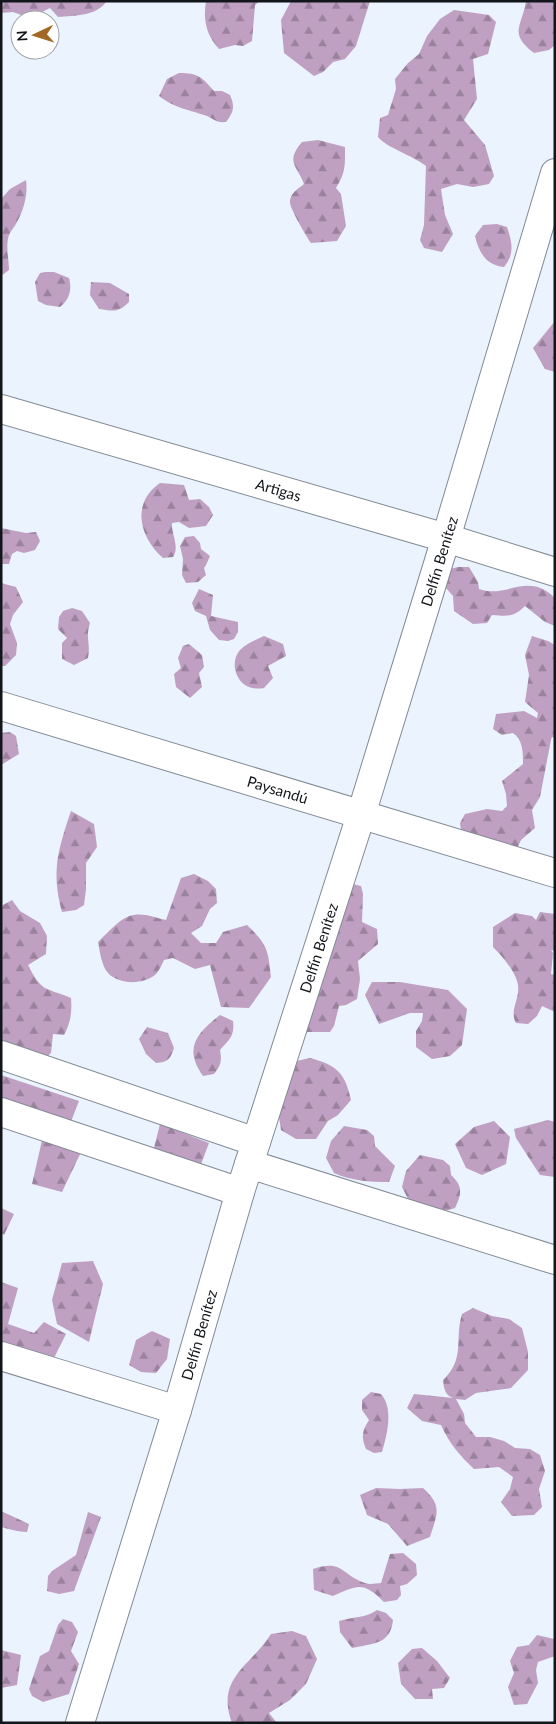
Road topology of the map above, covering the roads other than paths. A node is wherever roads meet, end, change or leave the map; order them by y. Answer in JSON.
{"nodes":[{"id":1,"x":555,"y":173,"type":"edge"},
{"id":2,"x":1,"y":409,"type":"edge"},
{"id":3,"x":446,"y":538,"type":"junction"},
{"id":4,"x":555,"y":572,"type":"edge"},
{"id":5,"x":1,"y":706,"type":"edge"},
{"id":6,"x":361,"y":815,"type":"junction"},
{"id":7,"x":555,"y":873,"type":"edge"},
{"id":8,"x":1,"y":1054,"type":"edge"},
{"id":9,"x":1,"y":1112,"type":"edge"},
{"id":10,"x":253,"y":1153,"type":"junction"},
{"id":11,"x":240,"y":1192,"type":"junction"},
{"id":12,"x":555,"y":1260,"type":"edge"},
{"id":13,"x":1,"y":1356,"type":"edge"},
{"id":14,"x":178,"y":1410,"type":"junction"},
{"id":15,"x":80,"y":1723,"type":"edge"}],
"edges":[{"from":1,"to":3,"type":"street","name":"Delfín Benítez"},
{"from":2,"to":3,"type":"street","name":"Artigas"},
{"from":3,"to":4,"type":"street","name":"Artigas"},
{"from":3,"to":6,"type":"street","name":"Delfín Benítez"},
{"from":5,"to":6,"type":"street","name":"Paysandú"},
{"from":6,"to":7,"type":"street","name":"Paysandú"},
{"from":6,"to":10,"type":"street","name":"Delfín Benítez"},
{"from":8,"to":10,"type":"street"},
{"from":9,"to":11,"type":"street"},
{"from":10,"to":11,"type":"street","name":"Delfín Benítez"},
{"from":10,"to":12,"type":"street"},
{"from":11,"to":14,"type":"street","name":"Delfín Benítez"},
{"from":13,"to":14,"type":"street"},
{"from":14,"to":15,"type":"street","name":"Delfín Benítez"}]}
